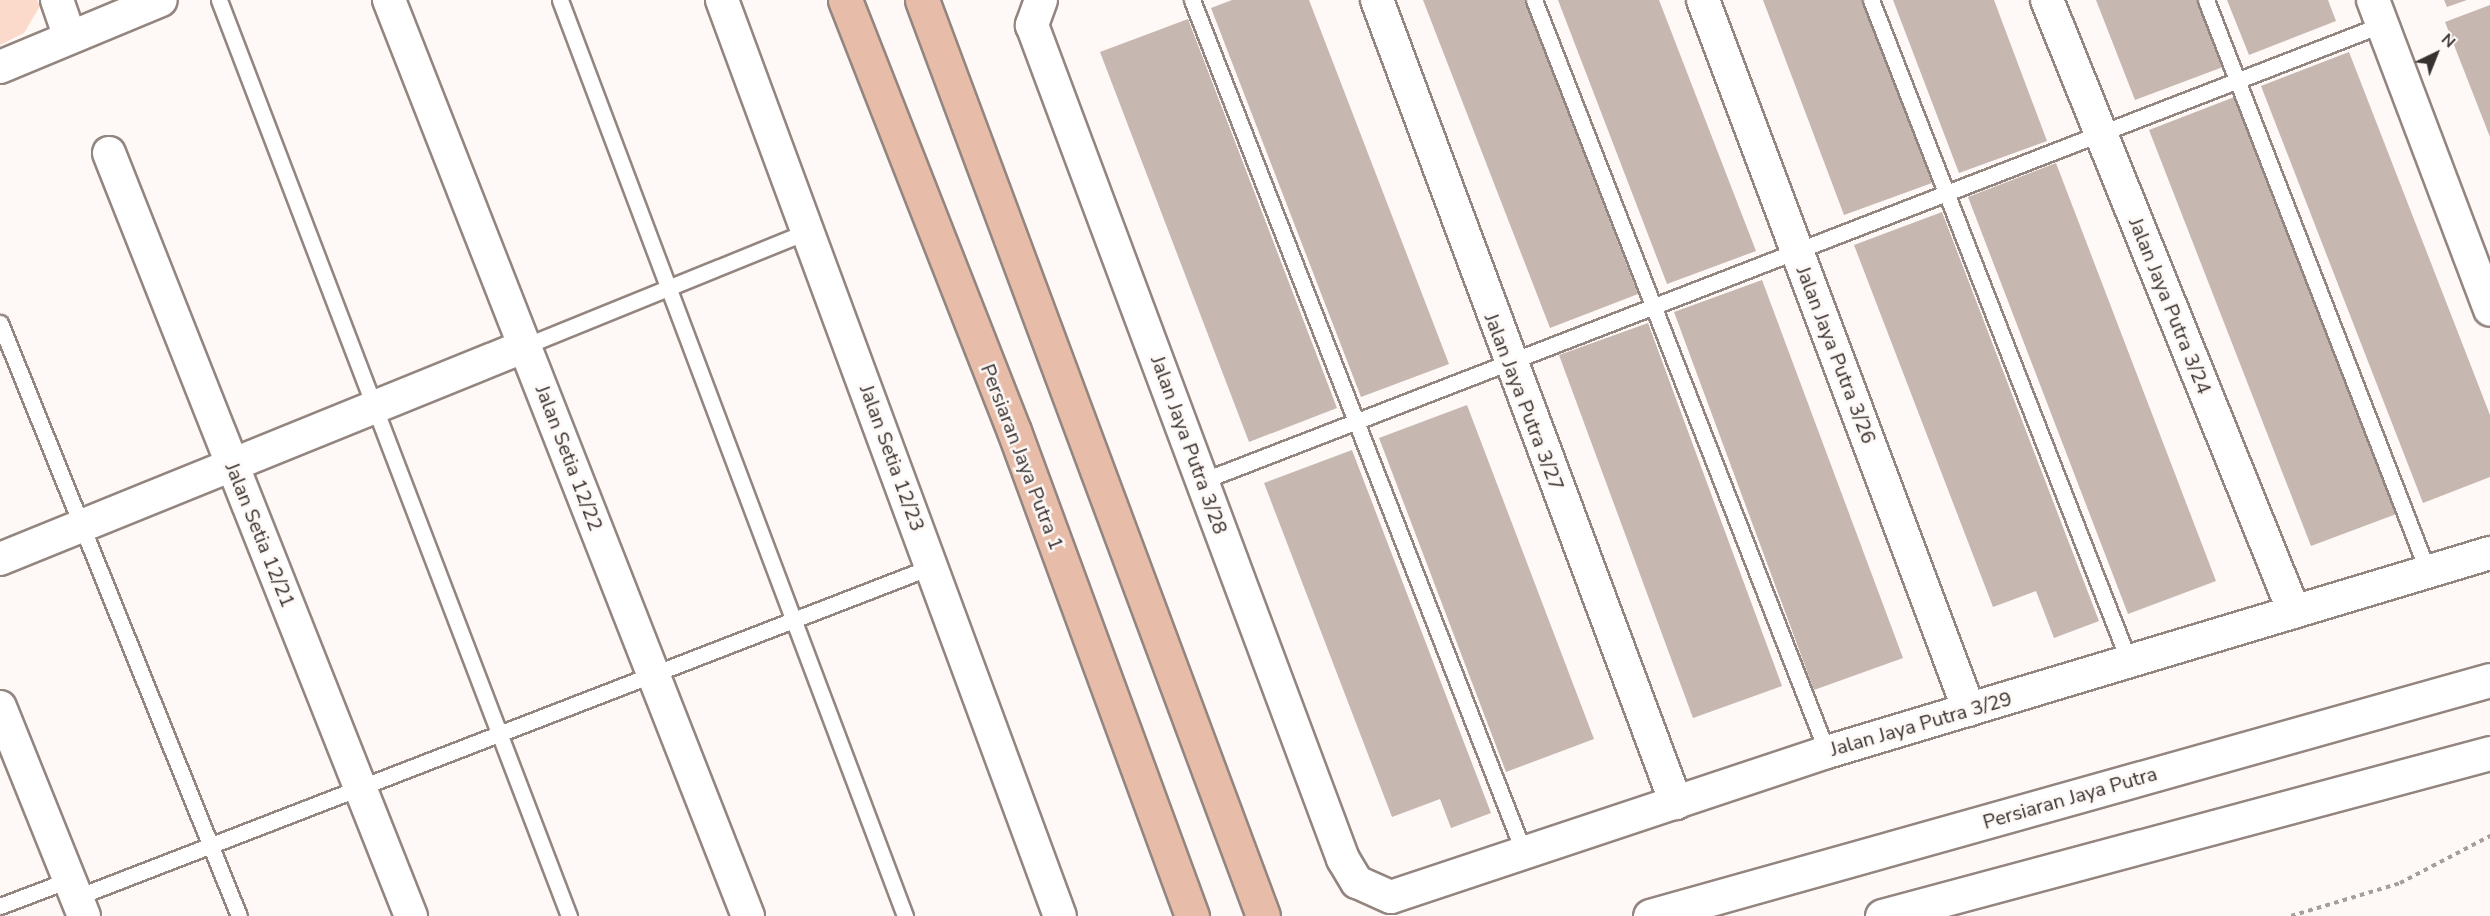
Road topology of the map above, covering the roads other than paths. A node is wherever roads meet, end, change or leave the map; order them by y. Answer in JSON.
{"nodes":[{"id":1,"x":57,"y":0,"type":"edge"},
{"id":2,"x":161,"y":0,"type":"edge"},
{"id":3,"x":219,"y":0,"type":"edge"},
{"id":4,"x":389,"y":0,"type":"edge"},
{"id":5,"x":560,"y":0,"type":"edge"},
{"id":6,"x":722,"y":0,"type":"edge"},
{"id":7,"x":845,"y":0,"type":"edge"},
{"id":8,"x":922,"y":0,"type":"edge"},
{"id":9,"x":1192,"y":0,"type":"edge"},
{"id":10,"x":1377,"y":0,"type":"edge"},
{"id":11,"x":1534,"y":0,"type":"edge"},
{"id":12,"x":1703,"y":0,"type":"edge"},
{"id":13,"x":1872,"y":0,"type":"edge"},
{"id":14,"x":2047,"y":0,"type":"edge"},
{"id":15,"x":2206,"y":0,"type":"edge"},
{"id":16,"x":1039,"y":2,"type":"edge"},
{"id":17,"x":2378,"y":12,"type":"edge"},
{"id":18,"x":69,"y":35,"type":"junction"},
{"id":19,"x":0,"y":67,"type":"edge"},
{"id":20,"x":2237,"y":82,"type":"junction"},
{"id":21,"x":2102,"y":137,"type":"junction"},
{"id":22,"x":110,"y":153,"type":"dead end"},
{"id":23,"x":1947,"y":196,"type":"junction"},
{"id":24,"x":808,"y":231,"type":"junction"},
{"id":25,"x":1798,"y":253,"type":"junction"},
{"id":26,"x":670,"y":287,"type":"junction"},
{"id":27,"x":1654,"y":308,"type":"junction"},
{"id":28,"x":2490,"y":310,"type":"edge"},
{"id":29,"x":0,"y":323,"type":"edge"},
{"id":30,"x":525,"y":346,"type":"junction"},
{"id":31,"x":1509,"y":363,"type":"junction"},
{"id":32,"x":375,"y":407,"type":"junction"},
{"id":33,"x":1356,"y":423,"type":"junction"},
{"id":34,"x":233,"y":465,"type":"junction"},
{"id":35,"x":1202,"y":482,"type":"junction"},
{"id":36,"x":82,"y":526,"type":"junction"},
{"id":37,"x":2490,"y":553,"type":"edge"},
{"id":38,"x":0,"y":559,"type":"edge"},
{"id":39,"x":933,"y":566,"type":"junction"},
{"id":40,"x":2428,"y":572,"type":"junction"},
{"id":41,"x":2294,"y":612,"type":"junction"},
{"id":42,"x":797,"y":618,"type":"junction"},
{"id":43,"x":2130,"y":664,"type":"junction"},
{"id":44,"x":653,"y":674,"type":"junction"},
{"id":45,"x":2490,"y":680,"type":"edge"},
{"id":46,"x":0,"y":707,"type":"edge"},
{"id":47,"x":1969,"y":710,"type":"junction"},
{"id":48,"x":499,"y":734,"type":"junction"},
{"id":49,"x":1827,"y":752,"type":"junction"},
{"id":50,"x":2490,"y":753,"type":"edge"},
{"id":51,"x":360,"y":787,"type":"junction"},
{"id":52,"x":1676,"y":803,"type":"junction"},
{"id":53,"x":210,"y":846,"type":"junction"},
{"id":54,"x":1524,"y":853,"type":"junction"},
{"id":55,"x":1357,"y":882,"type":"joint"},
{"id":56,"x":77,"y":898,"type":"edge"},
{"id":57,"x":0,"y":906,"type":"edge"},
{"id":58,"x":238,"y":916,"type":"edge"},
{"id":59,"x":411,"y":916,"type":"edge"},
{"id":60,"x":569,"y":916,"type":"edge"},
{"id":61,"x":748,"y":916,"type":"edge"},
{"id":62,"x":905,"y":916,"type":"edge"},
{"id":63,"x":1060,"y":916,"type":"edge"},
{"id":64,"x":1192,"y":916,"type":"edge"},
{"id":65,"x":1263,"y":916,"type":"edge"},
{"id":66,"x":1650,"y":916,"type":"edge"},
{"id":67,"x":1882,"y":916,"type":"edge"}],
"edges":[{"from":1,"to":18,"type":"street"},
{"from":2,"to":18,"type":"street"},
{"from":3,"to":32,"type":"lane"},
{"from":4,"to":30,"type":"street","name":"Jalan Setia 12/22"},
{"from":5,"to":26,"type":"lane"},
{"from":6,"to":24,"type":"street","name":"Jalan Setia 12/23"},
{"from":7,"to":64,"type":"main road","name":"Persiaran Jaya Putra 1"},
{"from":8,"to":65,"type":"main road"},
{"from":9,"to":33,"type":"lane"},
{"from":10,"to":31,"type":"street","name":"Jalan Jaya Putra 3/27"},
{"from":11,"to":27,"type":"lane"},
{"from":12,"to":25,"type":"street","name":"Jalan Jaya Putra 3/26"},
{"from":13,"to":23,"type":"lane"},
{"from":14,"to":21,"type":"street","name":"Jalan Jaya Putra 3/24"},
{"from":15,"to":20,"type":"lane"},
{"from":16,"to":35,"type":"street","name":"Jalan Jaya Putra 3/28"},
{"from":17,"to":20,"type":"lane"},
{"from":17,"to":28,"type":"street"},
{"from":18,"to":19,"type":"street"},
{"from":20,"to":21,"type":"lane"},
{"from":20,"to":40,"type":"lane"},
{"from":21,"to":23,"type":"lane"},
{"from":21,"to":41,"type":"street","name":"Jalan Jaya Putra 3/24"},
{"from":22,"to":34,"type":"street","name":"Jalan Setia 12/21"},
{"from":23,"to":25,"type":"lane"},
{"from":23,"to":43,"type":"lane"},
{"from":24,"to":26,"type":"lane"},
{"from":24,"to":39,"type":"street","name":"Jalan Setia 12/23"},
{"from":25,"to":27,"type":"lane"},
{"from":25,"to":47,"type":"street","name":"Jalan Jaya Putra 3/26"},
{"from":26,"to":30,"type":"lane"},
{"from":26,"to":42,"type":"lane"},
{"from":27,"to":31,"type":"lane"},
{"from":27,"to":49,"type":"lane"},
{"from":29,"to":36,"type":"lane"},
{"from":30,"to":32,"type":"street"},
{"from":30,"to":44,"type":"street","name":"Jalan Setia 12/22"},
{"from":31,"to":33,"type":"lane"},
{"from":31,"to":52,"type":"street","name":"Jalan Jaya Putra 3/27"},
{"from":32,"to":34,"type":"street"},
{"from":32,"to":48,"type":"lane"},
{"from":33,"to":35,"type":"lane"},
{"from":33,"to":54,"type":"lane"},
{"from":34,"to":36,"type":"street"},
{"from":34,"to":51,"type":"street","name":"Jalan Setia 12/21"},
{"from":35,"to":55,"type":"street","name":"Jalan Jaya Putra 3/28"},
{"from":36,"to":38,"type":"street"},
{"from":36,"to":53,"type":"lane"},
{"from":37,"to":40,"type":"street","name":"Jalan Jaya Putra 3/29"},
{"from":39,"to":42,"type":"lane"},
{"from":39,"to":63,"type":"street","name":"Jalan Setia 12/23"},
{"from":40,"to":41,"type":"street","name":"Jalan Jaya Putra 3/29"},
{"from":41,"to":43,"type":"street","name":"Jalan Jaya Putra 3/29"},
{"from":42,"to":44,"type":"lane"},
{"from":42,"to":62,"type":"lane"},
{"from":43,"to":47,"type":"street","name":"Jalan Jaya Putra 3/29"},
{"from":44,"to":48,"type":"lane"},
{"from":44,"to":61,"type":"street","name":"Jalan Setia 12/22"},
{"from":45,"to":66,"type":"street","name":"Persiaran Jaya Putra"},
{"from":46,"to":56,"type":"street"},
{"from":47,"to":49,"type":"street","name":"Jalan Jaya Putra 3/29"},
{"from":48,"to":51,"type":"lane"},
{"from":48,"to":60,"type":"lane"},
{"from":49,"to":52,"type":"street","name":"Jalan Jaya Putra 3/29"},
{"from":50,"to":67,"type":"street"},
{"from":51,"to":53,"type":"lane"},
{"from":51,"to":59,"type":"street","name":"Jalan Setia 12/21"},
{"from":52,"to":54,"type":"street","name":"Jalan Jaya Putra 3/29"},
{"from":53,"to":56,"type":"lane"},
{"from":53,"to":58,"type":"lane"},
{"from":54,"to":55,"type":"street","name":"Jalan Jaya Putra 3/29"},
{"from":56,"to":57,"type":"lane"}]}
